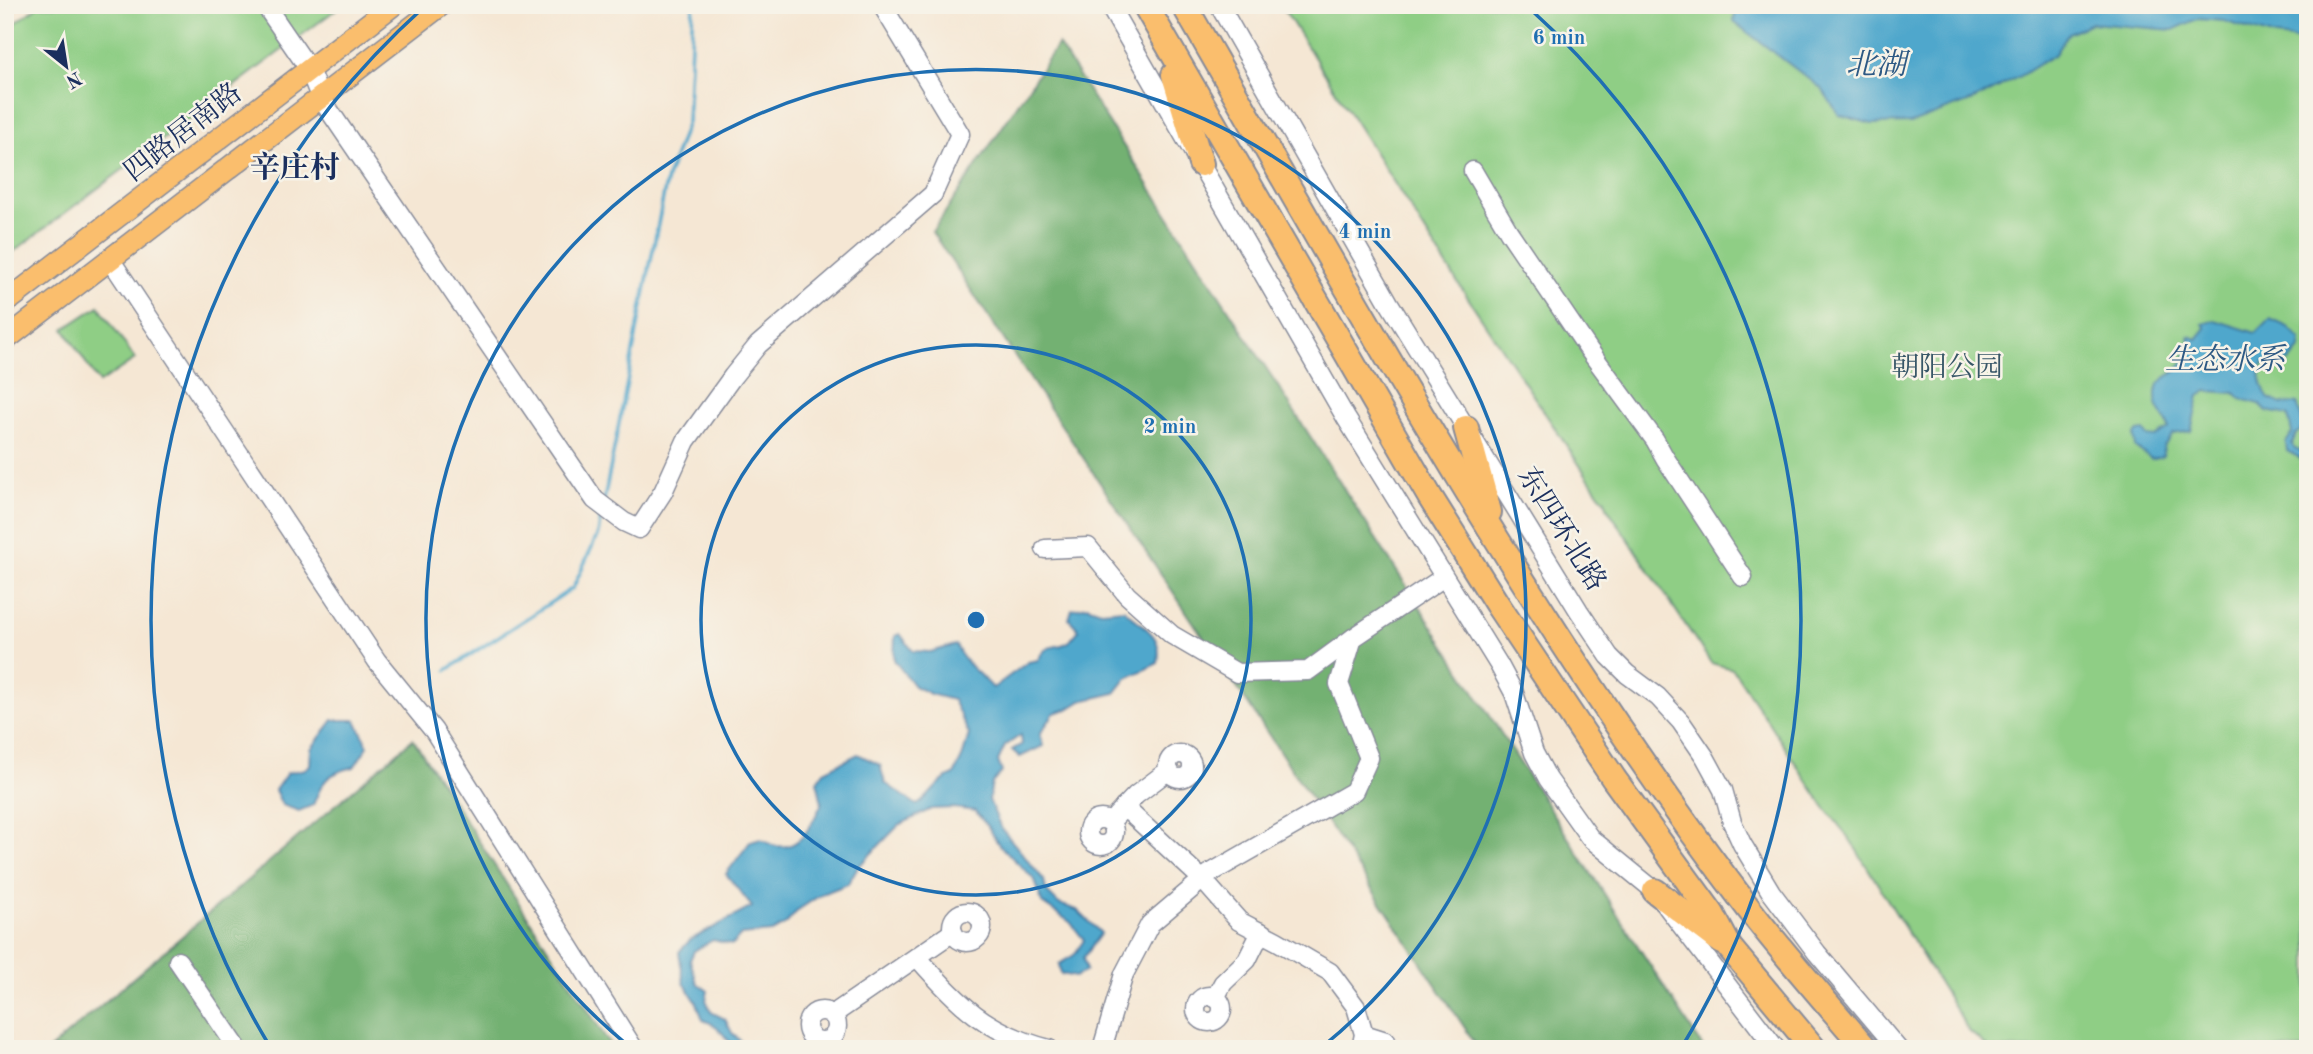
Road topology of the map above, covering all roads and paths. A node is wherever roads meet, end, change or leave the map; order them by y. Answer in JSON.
{"nodes":[{"id":1,"x":265,"y":5,"type":"edge"},
{"id":2,"x":393,"y":5,"type":"edge"},
{"id":3,"x":441,"y":5,"type":"edge"},
{"id":4,"x":882,"y":5,"type":"edge"},
{"id":5,"x":1109,"y":5,"type":"edge"},
{"id":6,"x":1145,"y":5,"type":"edge"},
{"id":7,"x":1184,"y":5,"type":"edge"},
{"id":8,"x":1219,"y":5,"type":"edge"},
{"id":9,"x":1162,"y":34,"type":"junction"},
{"id":10,"x":309,"y":69,"type":"junction"},
{"id":11,"x":320,"y":97,"type":"junction"},
{"id":12,"x":1201,"y":164,"type":"junction"},
{"id":13,"x":1473,"y":171,"type":"dead end"},
{"id":14,"x":110,"y":259,"type":"junction"},
{"id":15,"x":5,"y":303,"type":"edge"},
{"id":16,"x":5,"y":340,"type":"edge"},
{"id":17,"x":1466,"y":428,"type":"junction"},
{"id":18,"x":1498,"y":543,"type":"junction"},
{"id":19,"x":1045,"y":549,"type":"dead end"},
{"id":20,"x":1444,"y":577,"type":"junction"},
{"id":21,"x":1743,"y":577,"type":"dead end"},
{"id":22,"x":1353,"y":638,"type":"junction"},
{"id":23,"x":1169,"y":770,"type":"dead end"},
{"id":24,"x":1124,"y":807,"type":"junction"},
{"id":25,"x":1110,"y":823,"type":"dead end"},
{"id":26,"x":1203,"y":880,"type":"junction"},
{"id":27,"x":1655,"y":891,"type":"junction"},
{"id":28,"x":953,"y":932,"type":"dead end"},
{"id":29,"x":1261,"y":932,"type":"junction"},
{"id":30,"x":1730,"y":948,"type":"junction"},
{"id":31,"x":917,"y":957,"type":"junction"},
{"id":32,"x":178,"y":961,"type":"dead end"},
{"id":33,"x":1215,"y":998,"type":"dead end"},
{"id":34,"x":832,"y":1015,"type":"dead end"},
{"id":35,"x":1363,"y":1042,"type":"edge"},
{"id":36,"x":1011,"y":1044,"type":"edge"},
{"id":37,"x":238,"y":1049,"type":"edge"},
{"id":38,"x":634,"y":1049,"type":"edge"},
{"id":39,"x":1049,"y":1049,"type":"edge"},
{"id":40,"x":1102,"y":1049,"type":"edge"},
{"id":41,"x":1390,"y":1049,"type":"edge"},
{"id":42,"x":1776,"y":1049,"type":"edge"},
{"id":43,"x":1814,"y":1049,"type":"edge"},
{"id":44,"x":1866,"y":1049,"type":"edge"},
{"id":45,"x":1898,"y":1049,"type":"edge"}],
"edges":[{"from":1,"to":10,"type":"street"},
{"from":2,"to":10,"type":"main road","name":"四路居南路"},
{"from":3,"to":11,"type":"main road"},
{"from":4,"to":11,"type":"street"},
{"from":5,"to":12,"type":"street"},
{"from":6,"to":9,"type":"highway"},
{"from":7,"to":18,"type":"highway"},
{"from":8,"to":17,"type":"street","name":"东四环北路"},
{"from":9,"to":12,"type":"highway"},
{"from":9,"to":30,"type":"highway"},
{"from":10,"to":11,"type":"street"},
{"from":10,"to":15,"type":"main road","name":"四路居南路"},
{"from":11,"to":14,"type":"main road"},
{"from":12,"to":20,"type":"street"},
{"from":13,"to":21,"type":"street"},
{"from":14,"to":16,"type":"main road"},
{"from":14,"to":38,"type":"street"},
{"from":17,"to":18,"type":"highway"},
{"from":17,"to":45,"type":"street","name":"东四环北路"},
{"from":18,"to":44,"type":"highway"},
{"from":19,"to":22,"type":"street"},
{"from":20,"to":22,"type":"street"},
{"from":20,"to":27,"type":"street"},
{"from":22,"to":26,"type":"street"},
{"from":23,"to":24,"type":"street"},
{"from":24,"to":25,"type":"street"},
{"from":24,"to":26,"type":"street"},
{"from":26,"to":29,"type":"street"},
{"from":26,"to":40,"type":"street"},
{"from":27,"to":30,"type":"highway"},
{"from":27,"to":42,"type":"street"},
{"from":28,"to":31,"type":"street"},
{"from":29,"to":33,"type":"street"},
{"from":29,"to":35,"type":"street"},
{"from":30,"to":43,"type":"highway"},
{"from":31,"to":34,"type":"street"},
{"from":31,"to":36,"type":"street"},
{"from":32,"to":37,"type":"street"},
{"from":35,"to":41,"type":"street"},
{"from":36,"to":39,"type":"street"}]}
